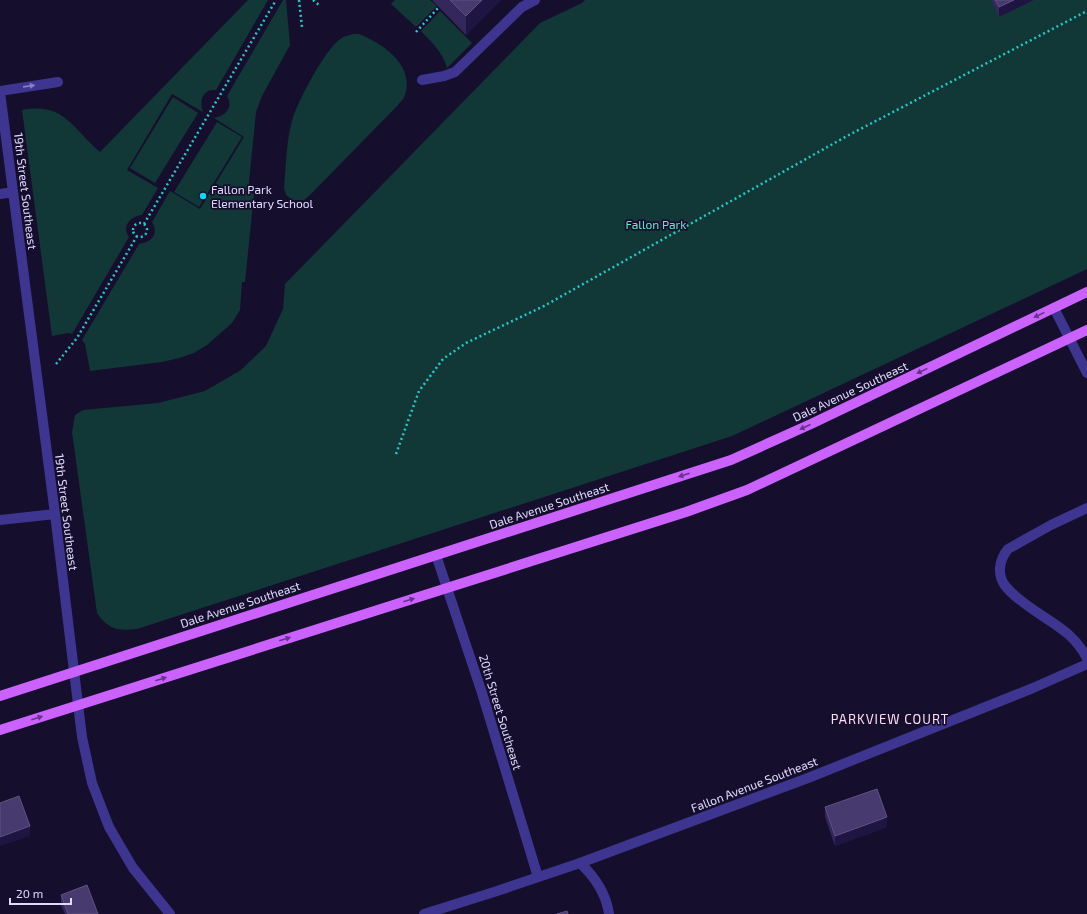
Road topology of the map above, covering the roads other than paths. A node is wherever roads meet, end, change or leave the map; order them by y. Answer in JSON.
{"nodes":[{"id":1,"x":535,"y":0,"type":"edge"},
{"id":2,"x":422,"y":80,"type":"dead end"},
{"id":3,"x":58,"y":82,"type":"dead end"},
{"id":4,"x":0,"y":91,"type":"edge"},
{"id":5,"x":13,"y":192,"type":"junction"},
{"id":6,"x":0,"y":194,"type":"edge"},
{"id":7,"x":1087,"y":292,"type":"edge"},
{"id":8,"x":1054,"y":308,"type":"junction"},
{"id":9,"x":1087,"y":330,"type":"edge"},
{"id":10,"x":1070,"y":338,"type":"junction"},
{"id":11,"x":1087,"y":373,"type":"edge"},
{"id":12,"x":1087,"y":508,"type":"edge"},
{"id":13,"x":55,"y":514,"type":"junction"},
{"id":14,"x":0,"y":520,"type":"edge"},
{"id":15,"x":436,"y":555,"type":"junction"},
{"id":16,"x":447,"y":588,"type":"junction"},
{"id":17,"x":1087,"y":658,"type":"edge"},
{"id":18,"x":1087,"y":664,"type":"edge"},
{"id":19,"x":74,"y":672,"type":"junction"},
{"id":20,"x":0,"y":696,"type":"edge"},
{"id":21,"x":78,"y":705,"type":"junction"},
{"id":22,"x":0,"y":730,"type":"edge"},
{"id":23,"x":580,"y":863,"type":"junction"},
{"id":24,"x":538,"y":877,"type":"junction"},
{"id":25,"x":170,"y":914,"type":"edge"},
{"id":26,"x":424,"y":914,"type":"edge"},
{"id":27,"x":609,"y":914,"type":"edge"}],
"edges":[{"from":1,"to":2,"type":"street"},
{"from":4,"to":3,"type":"street","one_way":true},
{"from":4,"to":5,"type":"street","name":"19th Street Southeast"},
{"from":5,"to":6,"type":"street"},
{"from":5,"to":13,"type":"street","name":"19th Street Southeast"},
{"from":7,"to":8,"type":"main road","name":"Dale Avenue Southeast"},
{"from":8,"to":10,"type":"street"},
{"from":8,"to":15,"type":"main road","name":"Dale Avenue Southeast","one_way":true},
{"from":9,"to":10,"type":"main road"},
{"from":10,"to":11,"type":"street"},
{"from":10,"to":16,"type":"main road"},
{"from":12,"to":17,"type":"street"},
{"from":13,"to":14,"type":"street"},
{"from":13,"to":19,"type":"street","name":"19th Street Southeast"},
{"from":15,"to":16,"type":"street","name":"20th Street Southeast"},
{"from":15,"to":19,"type":"main road","name":"Dale Avenue Southeast"},
{"from":21,"to":16,"type":"main road","one_way":true},
{"from":16,"to":24,"type":"street","name":"20th Street Southeast"},
{"from":18,"to":23,"type":"street","name":"Fallon Avenue Southeast"},
{"from":19,"to":20,"type":"main road","name":"Dale Avenue Southeast"},
{"from":19,"to":21,"type":"street","name":"19th Street Southeast"},
{"from":22,"to":21,"type":"main road","one_way":true},
{"from":21,"to":25,"type":"street","name":"19th Street Southeast"},
{"from":23,"to":24,"type":"street","name":"Fallon Avenue Southeast"},
{"from":23,"to":27,"type":"street"},
{"from":24,"to":26,"type":"street","name":"Fallon Avenue Southeast"}]}
